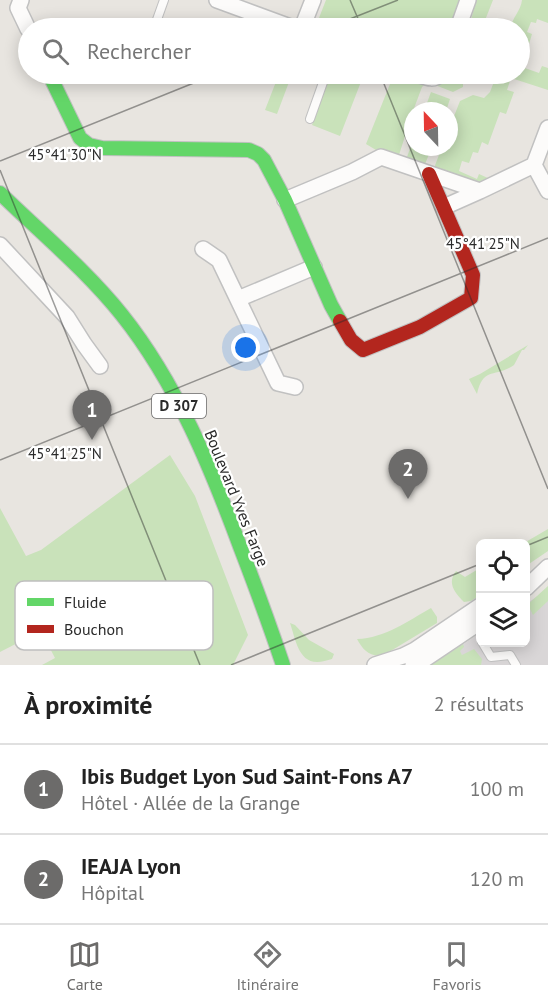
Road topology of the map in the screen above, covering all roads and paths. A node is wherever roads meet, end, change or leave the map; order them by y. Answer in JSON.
{"nodes":[{"id":1,"x":21,"y":0,"type":"edge"},
{"id":2,"x":164,"y":0,"type":"edge"},
{"id":3,"x":217,"y":0,"type":"edge"},
{"id":4,"x":313,"y":0,"type":"edge"},
{"id":5,"x":468,"y":0,"type":"edge"},
{"id":6,"x":23,"y":18,"type":"edge"},
{"id":7,"x":158,"y":18,"type":"edge"},
{"id":8,"x":251,"y":18,"type":"edge"},
{"id":9,"x":307,"y":18,"type":"edge"},
{"id":10,"x":462,"y":18,"type":"edge"},
{"id":11,"x":54,"y":84,"type":"edge"},
{"id":12,"x":322,"y":84,"type":"edge"},
{"id":13,"x":309,"y":119,"type":"dead end"},
{"id":14,"x":548,"y":128,"type":"edge"},
{"id":15,"x":534,"y":165,"type":"junction"},
{"id":16,"x":429,"y":174,"type":"junction"},
{"id":17,"x":480,"y":191,"type":"junction"},
{"id":18,"x":548,"y":191,"type":"edge"},
{"id":19,"x":0,"y":193,"type":"edge"},
{"id":20,"x":285,"y":200,"type":"junction"},
{"id":21,"x":444,"y":207,"type":"junction"},
{"id":22,"x":0,"y":245,"type":"edge"},
{"id":23,"x":203,"y":249,"type":"dead end"},
{"id":24,"x":314,"y":267,"type":"junction"},
{"id":25,"x":238,"y":299,"type":"junction"},
{"id":26,"x":100,"y":366,"type":"dead end"},
{"id":27,"x":295,"y":387,"type":"dead end"},
{"id":28,"x":548,"y":566,"type":"edge"},
{"id":29,"x":530,"y":573,"type":"edge"},
{"id":30,"x":530,"y":583,"type":"edge"},
{"id":31,"x":476,"y":609,"type":"edge"},
{"id":32,"x":476,"y":634,"type":"edge"},
{"id":33,"x":484,"y":647,"type":"edge"},
{"id":34,"x":490,"y":661,"type":"edge"},
{"id":35,"x":283,"y":665,"type":"edge"},
{"id":36,"x":375,"y":665,"type":"edge"},
{"id":37,"x":413,"y":665,"type":"edge"},
{"id":38,"x":516,"y":665,"type":"edge"}],
"edges":[{"from":1,"to":6,"type":"street"},
{"from":2,"to":7,"type":"lane"},
{"from":3,"to":8,"type":"street"},
{"from":4,"to":9,"type":"street"},
{"from":5,"to":10,"type":"street"},
{"from":11,"to":20,"type":"street"},
{"from":12,"to":13,"type":"lane"},
{"from":14,"to":15,"type":"street"},
{"from":15,"to":17,"type":"street"},
{"from":15,"to":18,"type":"street"},
{"from":16,"to":17,"type":"street"},
{"from":16,"to":20,"type":"street"},
{"from":16,"to":21,"type":"street"},
{"from":17,"to":21,"type":"street"},
{"from":19,"to":35,"type":"street","name":"Boulevard Yves Farge","number":"D 307"},
{"from":20,"to":24,"type":"street"},
{"from":21,"to":24,"type":"street"},
{"from":22,"to":26,"type":"street"},
{"from":23,"to":25,"type":"street"},
{"from":24,"to":25,"type":"street"},
{"from":25,"to":27,"type":"street"},
{"from":28,"to":29,"type":"street"},
{"from":28,"to":30,"type":"street"},
{"from":31,"to":36,"type":"street"},
{"from":32,"to":37,"type":"street"},
{"from":33,"to":34,"type":"lane"},
{"from":34,"to":38,"type":"lane"}]}
